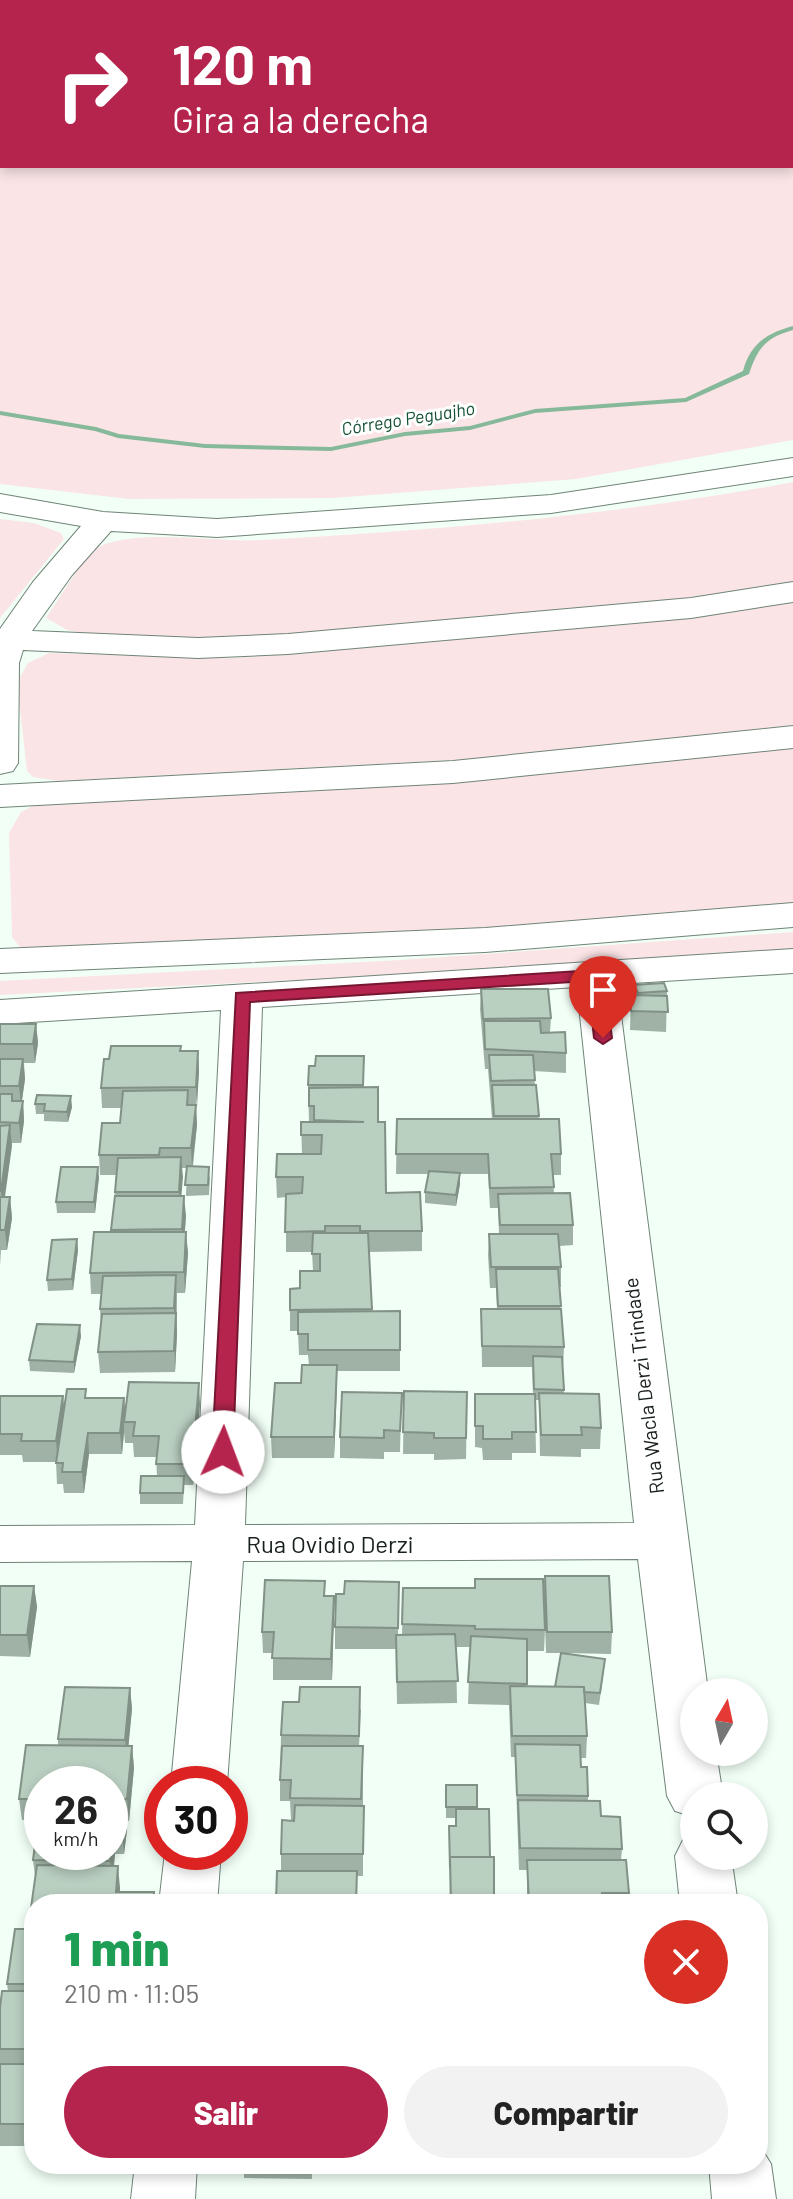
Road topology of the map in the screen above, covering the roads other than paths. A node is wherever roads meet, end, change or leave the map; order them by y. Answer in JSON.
{"nodes":[{"id":1,"x":793,"y":467,"type":"edge"},
{"id":2,"x":0,"y":503,"type":"edge"},
{"id":3,"x":103,"y":521,"type":"junction"},
{"id":4,"x":793,"y":592,"type":"edge"},
{"id":5,"x":5,"y":639,"type":"edge"},
{"id":6,"x":793,"y":737,"type":"edge"},
{"id":7,"x":0,"y":763,"type":"edge"},
{"id":8,"x":0,"y":796,"type":"edge"},
{"id":9,"x":793,"y":915,"type":"edge"},
{"id":10,"x":0,"y":961,"type":"edge"},
{"id":11,"x":793,"y":961,"type":"edge"},
{"id":12,"x":596,"y":976,"type":"junction"},
{"id":13,"x":242,"y":997,"type":"junction"},
{"id":14,"x":0,"y":1012,"type":"edge"},
{"id":15,"x":661,"y":1541,"type":"junction"},
{"id":16,"x":219,"y":1543,"type":"junction"},
{"id":17,"x":0,"y":1544,"type":"edge"},
{"id":18,"x":200,"y":1766,"type":"edge"},
{"id":19,"x":693,"y":1782,"type":"edge"},
{"id":20,"x":191,"y":1870,"type":"edge"},
{"id":21,"x":705,"y":1870,"type":"edge"},
{"id":22,"x":189,"y":1894,"type":"edge"},
{"id":23,"x":708,"y":1894,"type":"edge"},
{"id":24,"x":165,"y":2174,"type":"edge"},
{"id":25,"x":741,"y":2174,"type":"edge"},
{"id":26,"x":163,"y":2199,"type":"edge"},
{"id":27,"x":744,"y":2199,"type":"edge"}],
"edges":[{"from":1,"to":3,"type":"street"},
{"from":2,"to":3,"type":"street"},
{"from":3,"to":5,"type":"street"},
{"from":4,"to":5,"type":"street"},
{"from":5,"to":7,"type":"street"},
{"from":6,"to":8,"type":"street"},
{"from":9,"to":10,"type":"street"},
{"from":11,"to":12,"type":"street"},
{"from":12,"to":13,"type":"street"},
{"from":12,"to":15,"type":"street","name":"Rua Wacla Derzi Trindade"},
{"from":13,"to":14,"type":"street"},
{"from":13,"to":16,"type":"street"},
{"from":15,"to":16,"type":"street","name":"Rua Ovidio Derzi"},
{"from":15,"to":19,"type":"street","name":"Rua Wacla Derzi Trindade"},
{"from":16,"to":17,"type":"street","name":"Rua Ovidio Derzi"},
{"from":16,"to":18,"type":"street"},
{"from":20,"to":22,"type":"street"},
{"from":21,"to":23,"type":"street"},
{"from":24,"to":26,"type":"street"},
{"from":25,"to":27,"type":"street"}]}
